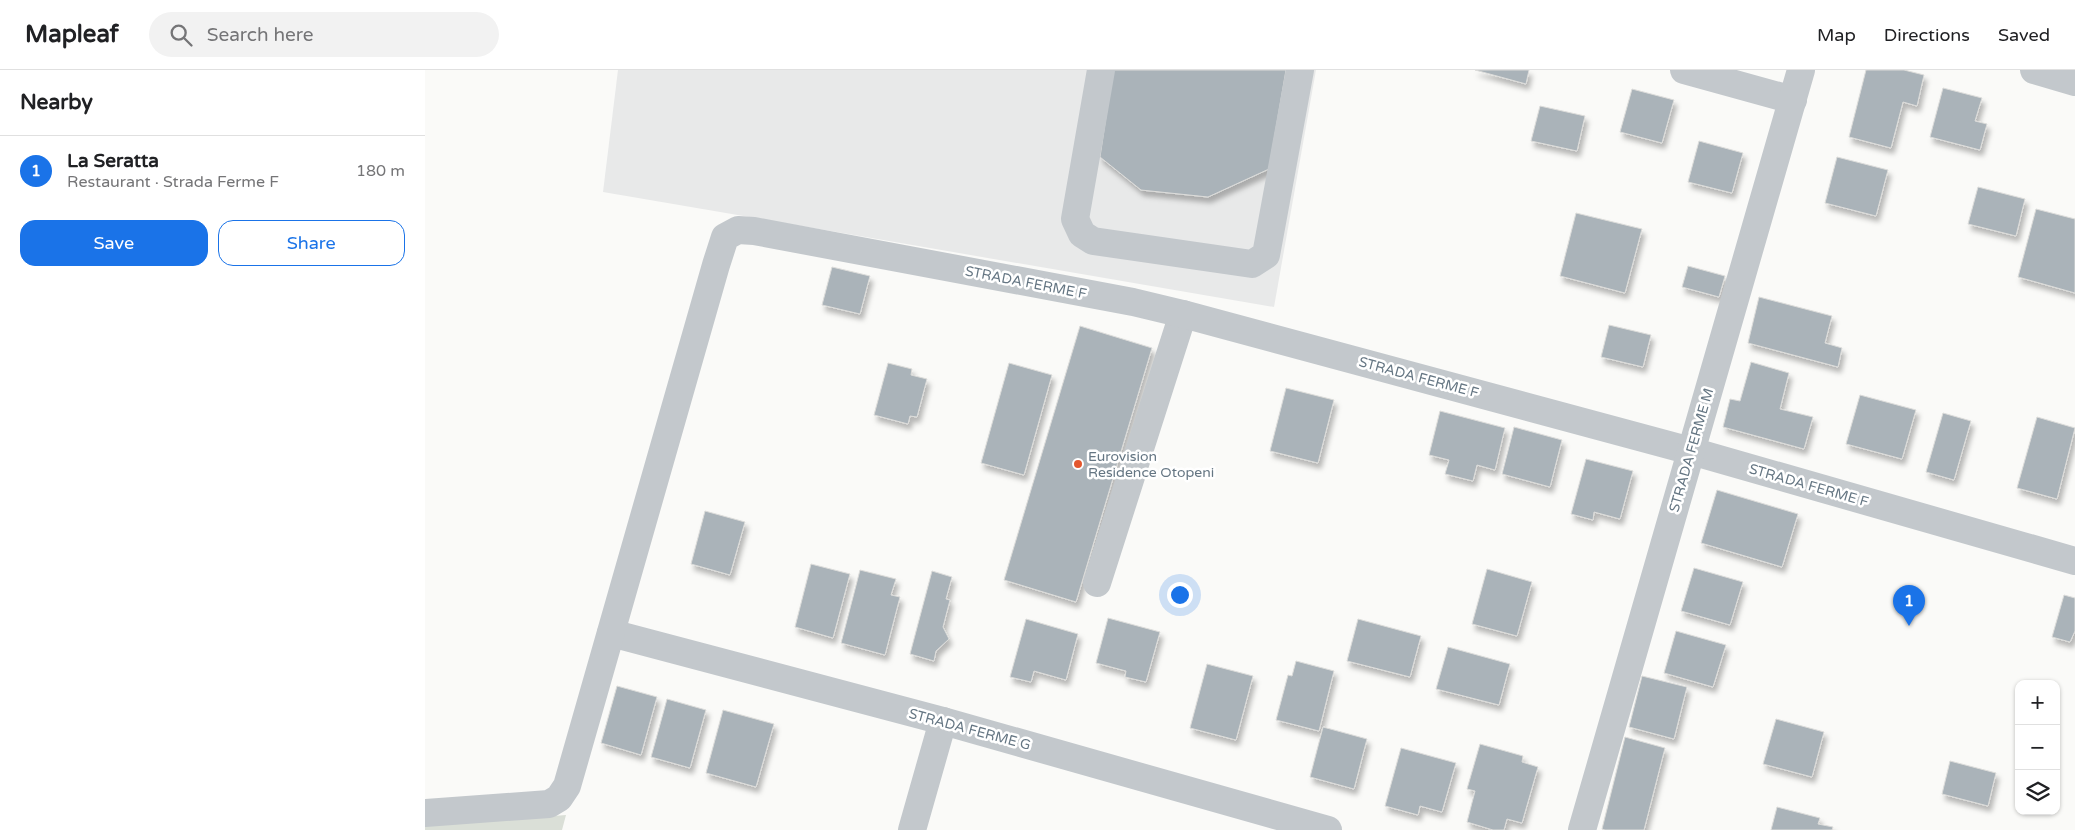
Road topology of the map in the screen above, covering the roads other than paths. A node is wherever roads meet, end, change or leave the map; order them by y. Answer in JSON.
{"nodes":[{"id":1,"x":1101,"y":70,"type":"edge"},
{"id":2,"x":1300,"y":70,"type":"edge"},
{"id":3,"x":1684,"y":70,"type":"edge"},
{"id":4,"x":1801,"y":70,"type":"edge"},
{"id":5,"x":2034,"y":70,"type":"edge"},
{"id":6,"x":2075,"y":82,"type":"edge"},
{"id":7,"x":1793,"y":100,"type":"junction"},
{"id":8,"x":1183,"y":314,"type":"junction"},
{"id":9,"x":1691,"y":451,"type":"junction"},
{"id":10,"x":2075,"y":561,"type":"edge"},
{"id":11,"x":1097,"y":583,"type":"dead end"},
{"id":12,"x":611,"y":633,"type":"junction"},
{"id":13,"x":943,"y":721,"type":"junction"},
{"id":14,"x":425,"y":814,"type":"edge"},
{"id":15,"x":911,"y":830,"type":"edge"},
{"id":16,"x":1328,"y":830,"type":"edge"},
{"id":17,"x":1582,"y":830,"type":"edge"}],
"edges":[{"from":1,"to":2,"type":"street"},
{"from":3,"to":7,"type":"street"},
{"from":4,"to":7,"type":"street","name":"STRADA FERME M"},
{"from":5,"to":6,"type":"street"},
{"from":7,"to":9,"type":"street","name":"STRADA FERME M"},
{"from":8,"to":9,"type":"street","name":"STRADA FERME F"},
{"from":8,"to":11,"type":"street"},
{"from":8,"to":12,"type":"street","name":"STRADA FERME F"},
{"from":9,"to":10,"type":"street","name":"STRADA FERME F"},
{"from":9,"to":17,"type":"street","name":"STRADA FERME M"},
{"from":12,"to":13,"type":"street","name":"STRADA FERME G"},
{"from":12,"to":14,"type":"street","name":"STRADA FERME F"},
{"from":13,"to":15,"type":"street"},
{"from":13,"to":16,"type":"street","name":"STRADA FERME G"}]}
